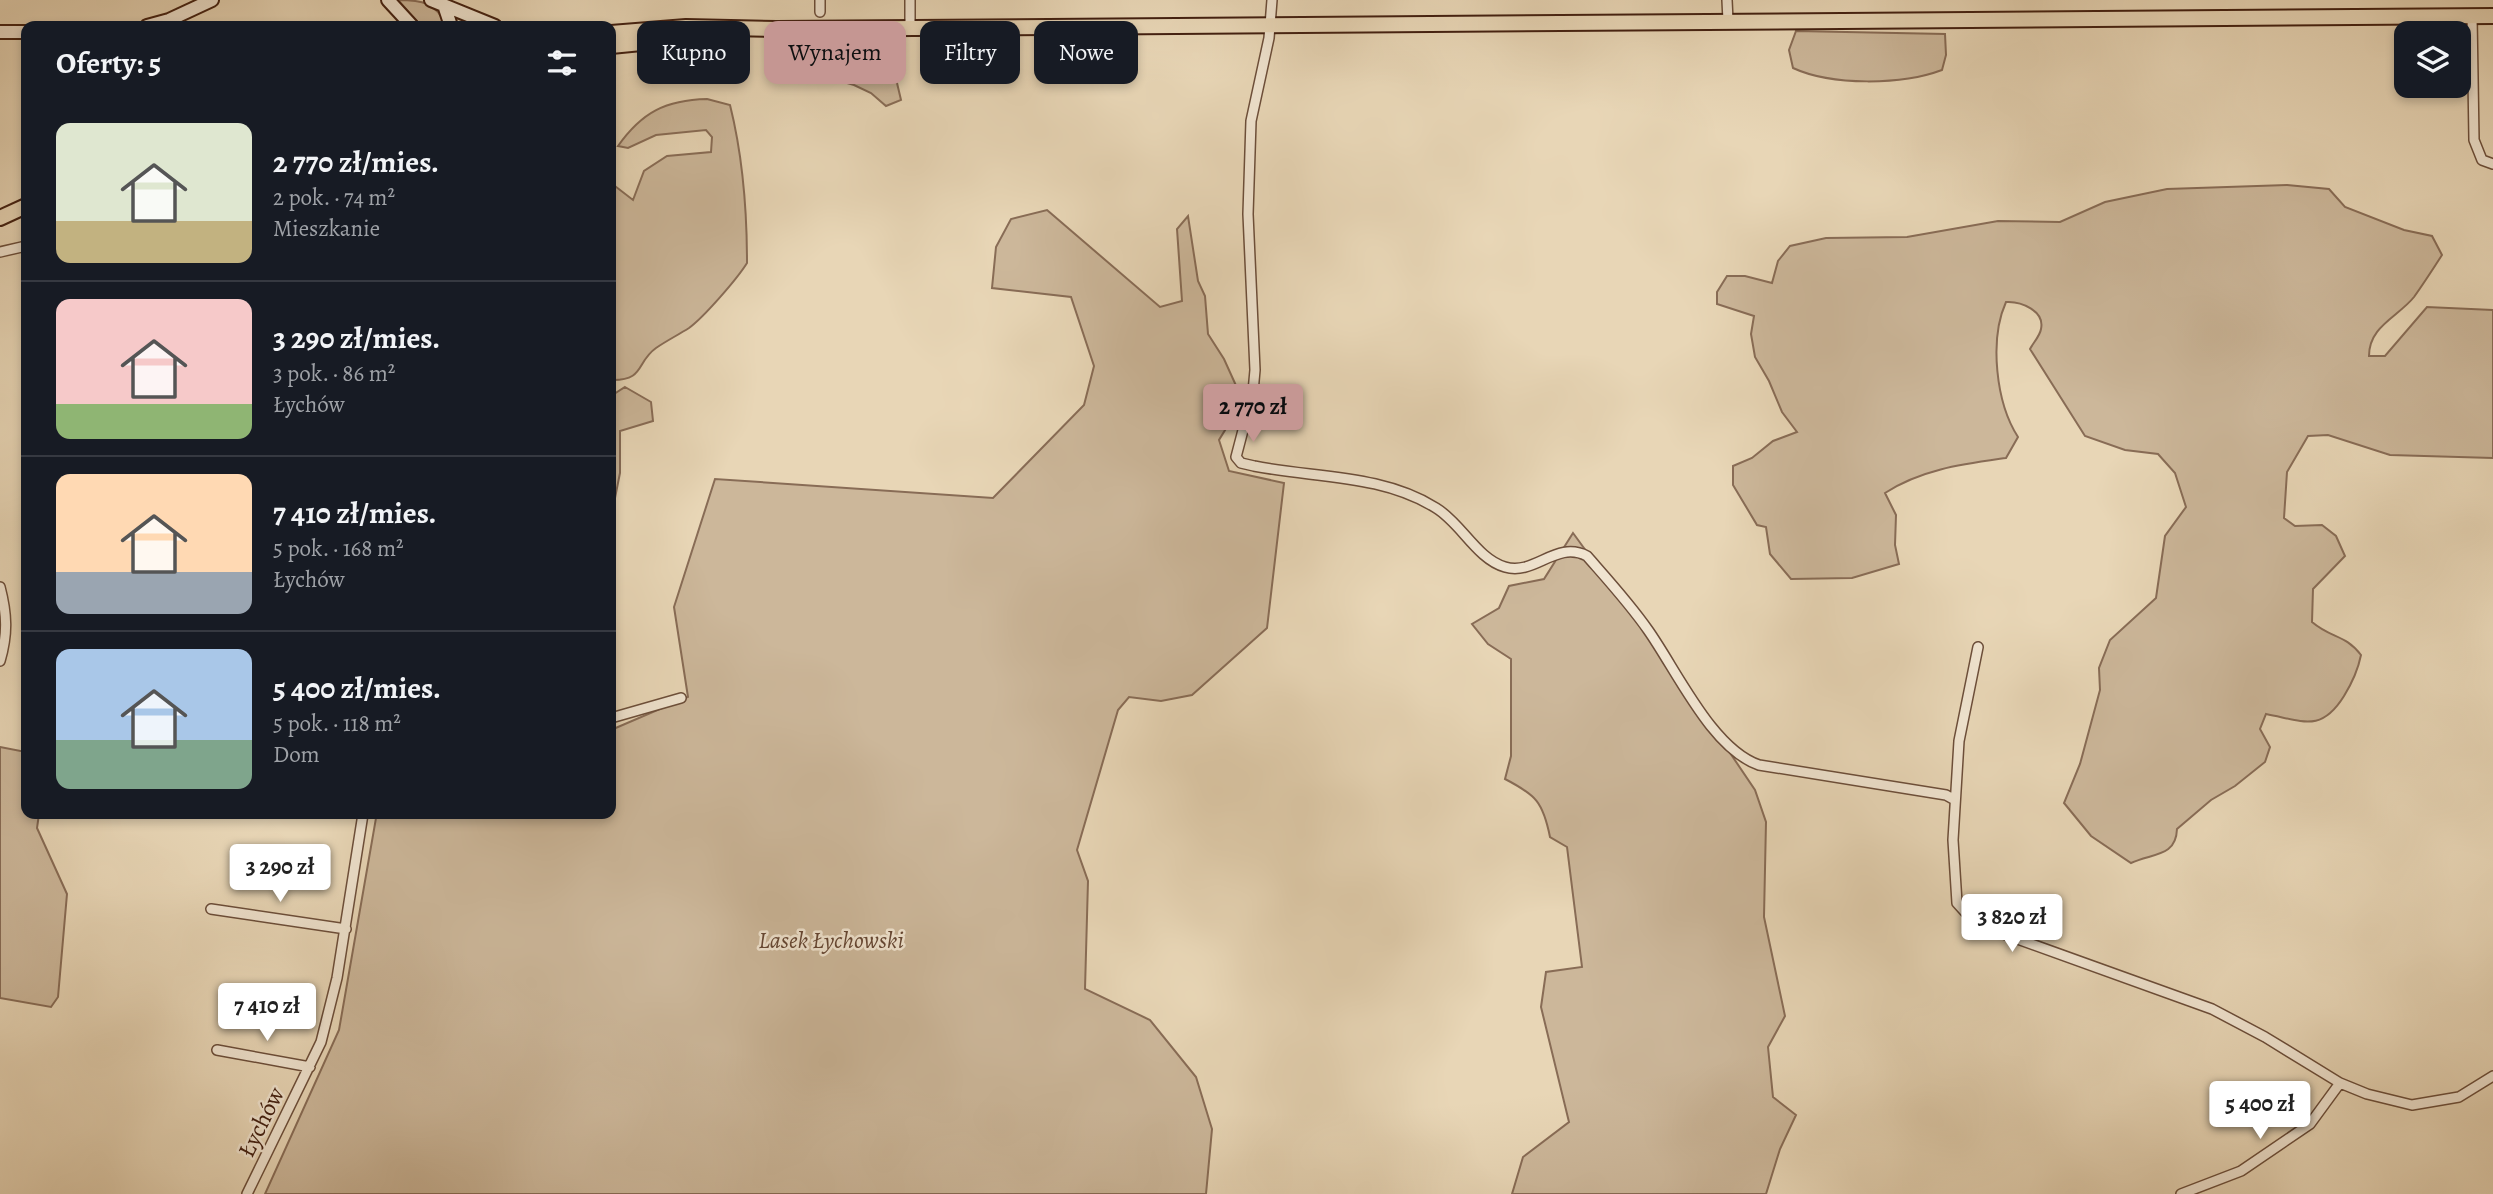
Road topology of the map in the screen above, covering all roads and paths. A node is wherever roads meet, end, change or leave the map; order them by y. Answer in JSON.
{"nodes":[{"id":1,"x":212,"y":0,"type":"edge"},
{"id":2,"x":388,"y":0,"type":"edge"},
{"id":3,"x":431,"y":0,"type":"edge"},
{"id":4,"x":820,"y":0,"type":"edge"},
{"id":5,"x":910,"y":0,"type":"edge"},
{"id":6,"x":1272,"y":0,"type":"edge"},
{"id":7,"x":1727,"y":0,"type":"edge"},
{"id":8,"x":445,"y":8,"type":"junction"},
{"id":9,"x":820,"y":12,"type":"dead end"},
{"id":10,"x":2472,"y":16,"type":"junction"},
{"id":11,"x":2493,"y":16,"type":"edge"},
{"id":12,"x":165,"y":21,"type":"edge"},
{"id":13,"x":407,"y":21,"type":"edge"},
{"id":14,"x":449,"y":21,"type":"edge"},
{"id":15,"x":481,"y":21,"type":"edge"},
{"id":16,"x":1728,"y":21,"type":"junction"},
{"id":17,"x":1270,"y":25,"type":"junction"},
{"id":18,"x":906,"y":28,"type":"edge"},
{"id":19,"x":910,"y":28,"type":"junction"},
{"id":20,"x":764,"y":29,"type":"edge"},
{"id":21,"x":764,"y":30,"type":"edge"},
{"id":22,"x":0,"y":32,"type":"edge"},
{"id":23,"x":21,"y":32,"type":"edge"},
{"id":24,"x":616,"y":33,"type":"edge"},
{"id":25,"x":616,"y":45,"type":"edge"},
{"id":26,"x":2493,"y":164,"type":"edge"},
{"id":27,"x":21,"y":208,"type":"edge"},
{"id":28,"x":0,"y":218,"type":"edge"},
{"id":29,"x":21,"y":248,"type":"edge"},
{"id":30,"x":0,"y":251,"type":"edge"},
{"id":31,"x":0,"y":587,"type":"edge"},
{"id":32,"x":1978,"y":647,"type":"dead end"},
{"id":33,"x":0,"y":661,"type":"edge"},
{"id":34,"x":681,"y":698,"type":"dead end"},
{"id":35,"x":616,"y":717,"type":"edge"},
{"id":36,"x":1955,"y":800,"type":"junction"},
{"id":37,"x":362,"y":819,"type":"edge"},
{"id":38,"x":211,"y":909,"type":"dead end"},
{"id":39,"x":346,"y":929,"type":"junction"},
{"id":40,"x":217,"y":1050,"type":"dead end"},
{"id":41,"x":310,"y":1067,"type":"junction"},
{"id":42,"x":2493,"y":1076,"type":"edge"},
{"id":43,"x":2340,"y":1083,"type":"junction"},
{"id":44,"x":247,"y":1194,"type":"edge"},
{"id":45,"x":2181,"y":1194,"type":"edge"}],
"edges":[{"from":1,"to":12,"type":"main road"},
{"from":2,"to":13,"type":"main road"},
{"from":3,"to":8,"type":"main road"},
{"from":4,"to":9,"type":"street"},
{"from":5,"to":19,"type":"street"},
{"from":6,"to":17,"type":"street"},
{"from":7,"to":16,"type":"street"},
{"from":8,"to":14,"type":"main road"},
{"from":8,"to":15,"type":"main road"},
{"from":10,"to":11,"type":"main road"},
{"from":10,"to":16,"type":"main road"},
{"from":10,"to":26,"type":"street"},
{"from":16,"to":17,"type":"main road"},
{"from":17,"to":19,"type":"main road"},
{"from":17,"to":36,"type":"street"},
{"from":18,"to":19,"type":"main road"},
{"from":20,"to":24,"type":"main road"},
{"from":21,"to":25,"type":"main road"},
{"from":22,"to":23,"type":"main road"},
{"from":27,"to":28,"type":"main road"},
{"from":29,"to":30,"type":"street"},
{"from":31,"to":33,"type":"street"},
{"from":32,"to":36,"type":"street"},
{"from":34,"to":35,"type":"street"},
{"from":36,"to":43,"type":"street"},
{"from":37,"to":39,"type":"street","name":"Łychów"},
{"from":38,"to":39,"type":"street"},
{"from":39,"to":41,"type":"street","name":"Łychów"},
{"from":40,"to":41,"type":"street","name":"Łychów"},
{"from":41,"to":44,"type":"street","name":"Łychów"},
{"from":42,"to":43,"type":"street"},
{"from":43,"to":45,"type":"street"}]}
